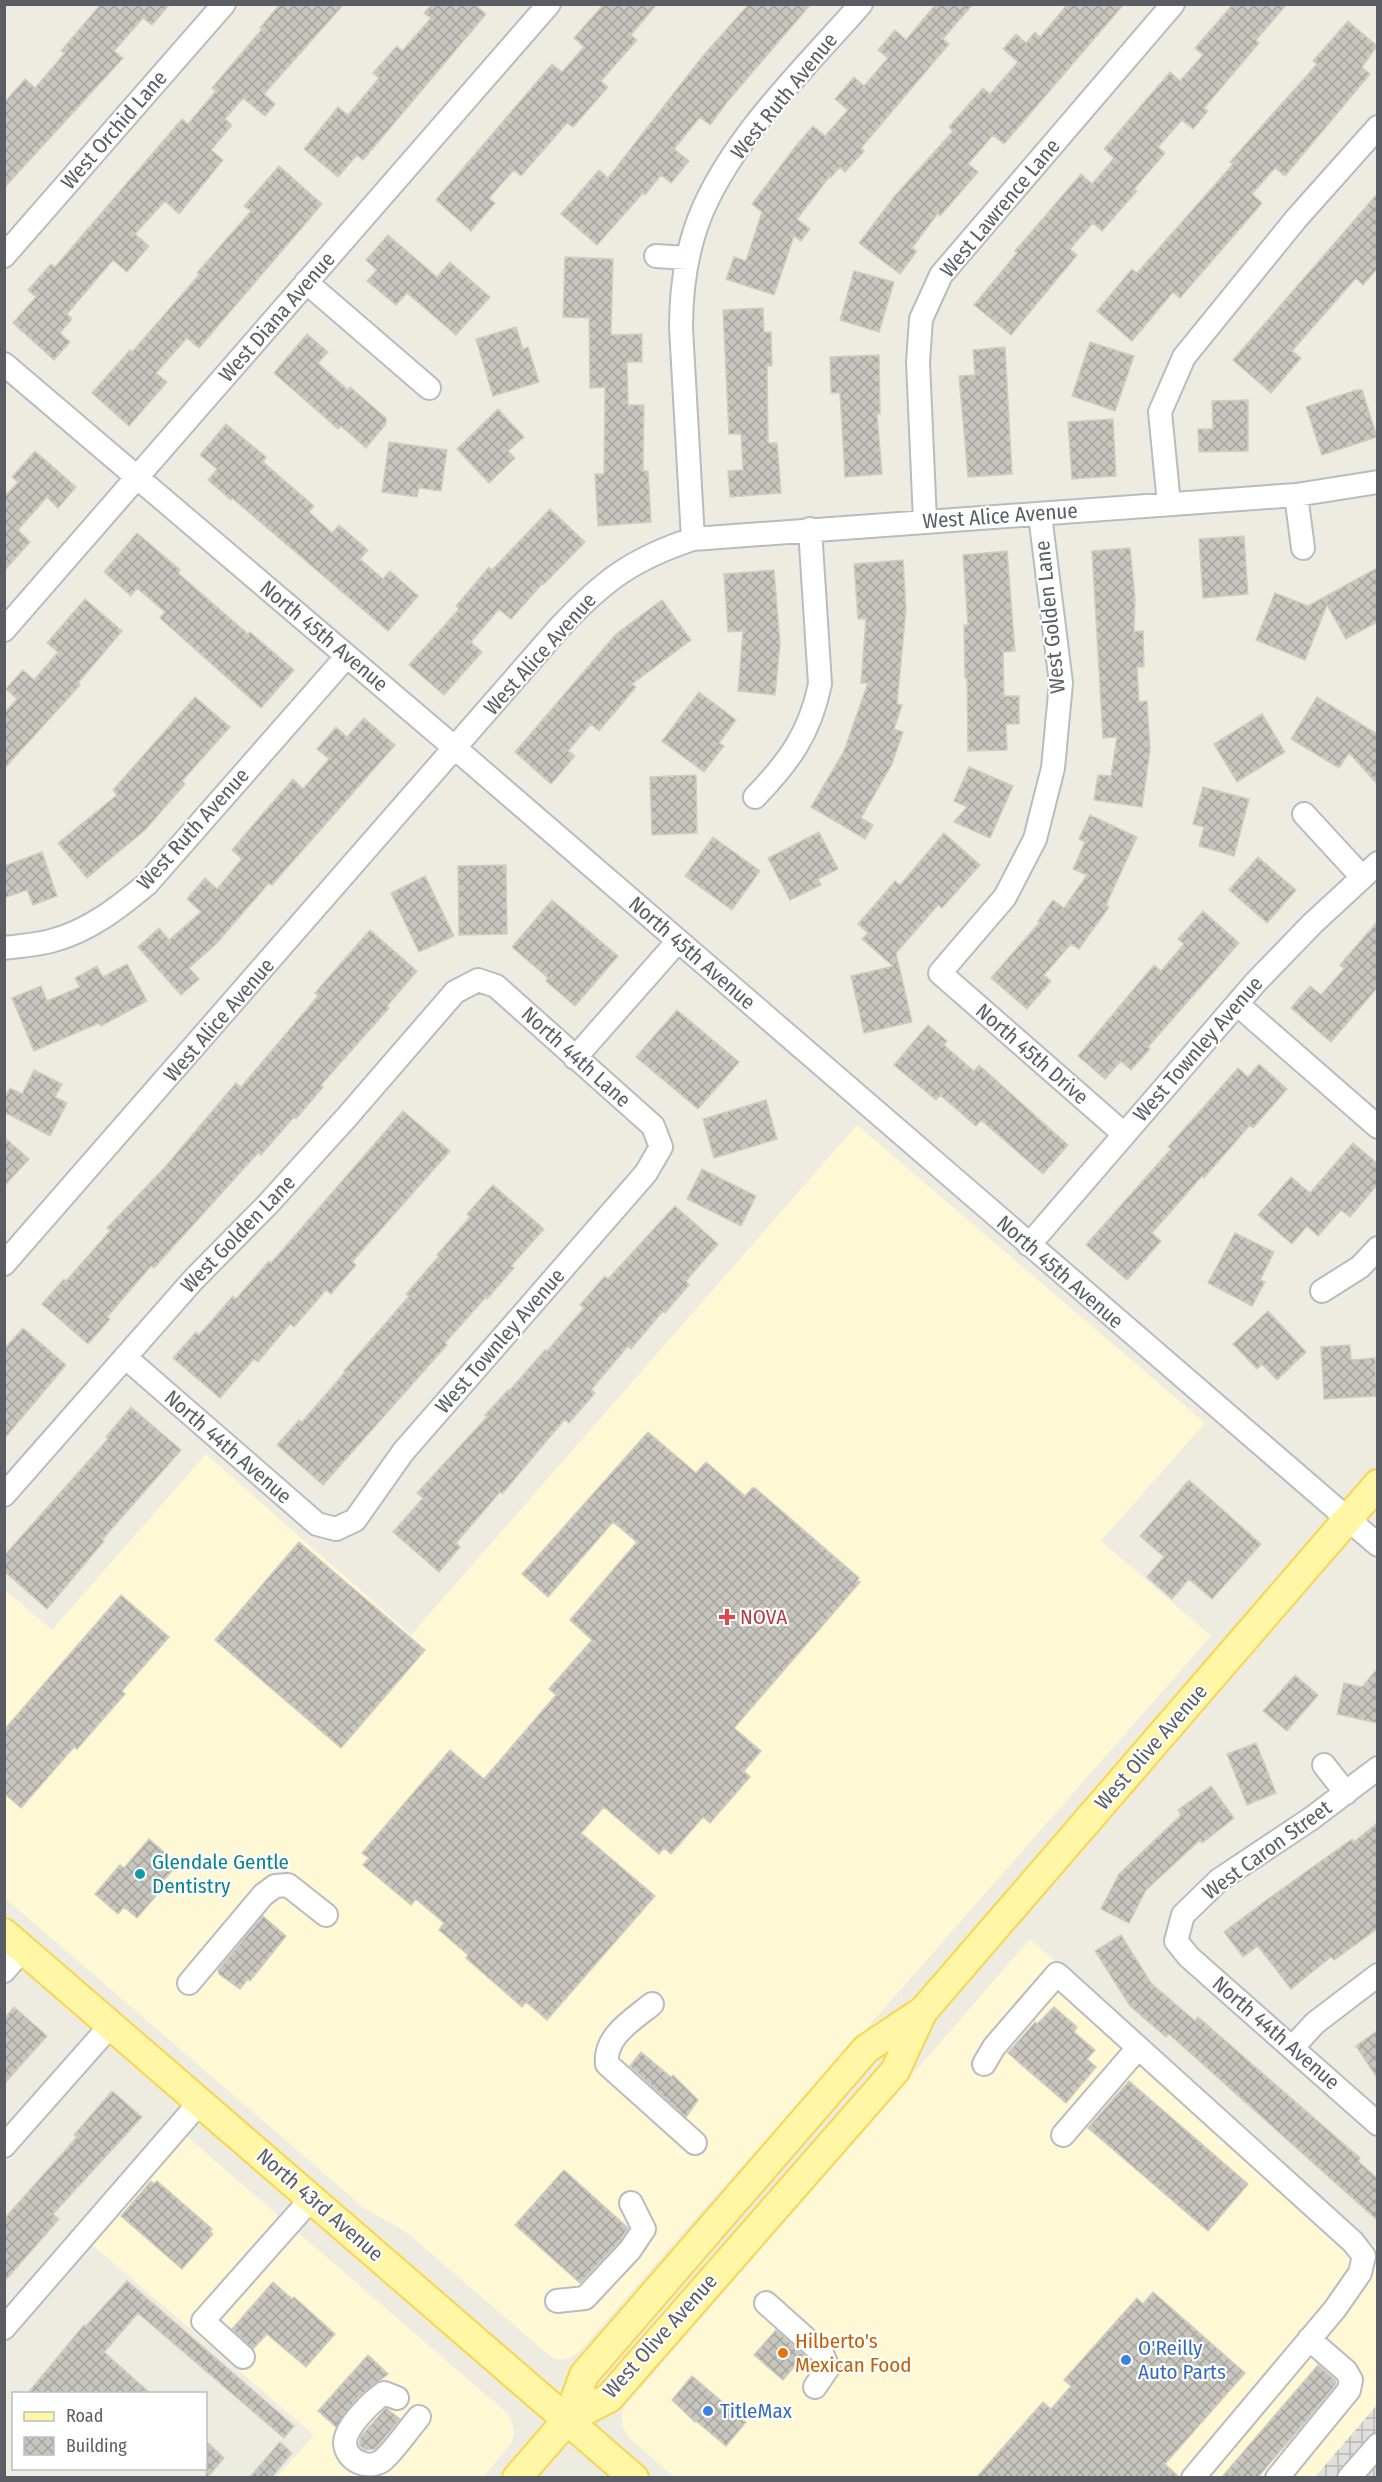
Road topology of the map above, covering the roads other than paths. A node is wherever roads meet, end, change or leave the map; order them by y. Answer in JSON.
{"nodes":[{"id":1,"x":224,"y":4,"type":"edge"},
{"id":2,"x":549,"y":4,"type":"edge"},
{"id":3,"x":861,"y":4,"type":"edge"},
{"id":4,"x":1173,"y":4,"type":"edge"},
{"id":5,"x":1377,"y":127,"type":"edge"},
{"id":6,"x":4,"y":256,"type":"edge"},
{"id":7,"x":656,"y":256,"type":"dead end"},
{"id":8,"x":687,"y":258,"type":"junction"},
{"id":9,"x":306,"y":282,"type":"junction"},
{"id":10,"x":4,"y":364,"type":"edge"},
{"id":11,"x":429,"y":388,"type":"dead end"},
{"id":12,"x":138,"y":478,"type":"junction"},
{"id":13,"x":1377,"y":482,"type":"edge"},
{"id":14,"x":1296,"y":495,"type":"junction"},
{"id":15,"x":1169,"y":504,"type":"junction"},
{"id":16,"x":1040,"y":515,"type":"junction"},
{"id":17,"x":925,"y":521,"type":"junction"},
{"id":18,"x":810,"y":529,"type":"junction"},
{"id":19,"x":693,"y":539,"type":"junction"},
{"id":20,"x":1303,"y":548,"type":"dead end"},
{"id":21,"x":4,"y":630,"type":"edge"},
{"id":22,"x":347,"y":656,"type":"junction"},
{"id":23,"x":455,"y":748,"type":"junction"},
{"id":24,"x":755,"y":797,"type":"dead end"},
{"id":25,"x":1304,"y":814,"type":"dead end"},
{"id":26,"x":1370,"y":870,"type":"edge"},
{"id":27,"x":678,"y":941,"type":"junction"},
{"id":28,"x":4,"y":948,"type":"edge"},
{"id":29,"x":940,"y":973,"type":"joint"},
{"id":30,"x":478,"y":980,"type":"joint"},
{"id":31,"x":1237,"y":1004,"type":"junction"},
{"id":32,"x":576,"y":1058,"type":"junction"},
{"id":33,"x":1377,"y":1127,"type":"edge"},
{"id":34,"x":1124,"y":1134,"type":"junction"},
{"id":35,"x":661,"y":1147,"type":"joint"},
{"id":36,"x":1029,"y":1245,"type":"junction"},
{"id":37,"x":1377,"y":1248,"type":"edge"},
{"id":38,"x":4,"y":1264,"type":"edge"},
{"id":39,"x":1322,"y":1291,"type":"dead end"},
{"id":40,"x":125,"y":1357,"type":"junction"},
{"id":41,"x":1377,"y":1484,"type":"edge"},
{"id":42,"x":4,"y":1495,"type":"edge"},
{"id":43,"x":1347,"y":1520,"type":"junction"},
{"id":44,"x":336,"y":1529,"type":"joint"},
{"id":45,"x":1377,"y":1545,"type":"edge"},
{"id":46,"x":1324,"y":1765,"type":"dead end"},
{"id":47,"x":1377,"y":1768,"type":"edge"},
{"id":48,"x":1346,"y":1793,"type":"junction"},
{"id":49,"x":326,"y":1915,"type":"dead end"},
{"id":50,"x":14,"y":1941,"type":"edge"},
{"id":51,"x":1176,"y":1941,"type":"joint"},
{"id":52,"x":4,"y":1971,"type":"edge"},
{"id":53,"x":1377,"y":1975,"type":"edge"},
{"id":54,"x":189,"y":1983,"type":"dead end"},
{"id":55,"x":652,"y":2004,"type":"dead end"},
{"id":56,"x":111,"y":2025,"type":"junction"},
{"id":57,"x":1293,"y":2047,"type":"junction"},
{"id":58,"x":1138,"y":2048,"type":"junction"},
{"id":59,"x":984,"y":2064,"type":"dead end"},
{"id":60,"x":200,"y":2102,"type":"junction"},
{"id":61,"x":1377,"y":2124,"type":"edge"},
{"id":62,"x":1062,"y":2135,"type":"dead end"},
{"id":63,"x":695,"y":2143,"type":"dead end"},
{"id":64,"x":4,"y":2146,"type":"edge"},
{"id":65,"x":312,"y":2198,"type":"junction"},
{"id":66,"x":631,"y":2203,"type":"dead end"},
{"id":67,"x":557,"y":2301,"type":"dead end"},
{"id":68,"x":766,"y":2303,"type":"dead end"},
{"id":69,"x":4,"y":2328,"type":"edge"},
{"id":70,"x":1309,"y":2339,"type":"junction"},
{"id":71,"x":243,"y":2357,"type":"dead end"},
{"id":72,"x":815,"y":2388,"type":"dead end"},
{"id":73,"x":397,"y":2398,"type":"dead end"},
{"id":74,"x":419,"y":2417,"type":"dead end"},
{"id":75,"x":568,"y":2419,"type":"junction"},
{"id":76,"x":1377,"y":2445,"type":"edge"},
{"id":77,"x":633,"y":2477,"type":"edge"},
{"id":78,"x":517,"y":2478,"type":"edge"},
{"id":79,"x":1193,"y":2478,"type":"edge"},
{"id":80,"x":1276,"y":2478,"type":"edge"},
{"id":81,"x":1349,"y":2478,"type":"edge"}],
"edges":[{"from":1,"to":6,"type":"street","name":"West Orchid Lane"},
{"from":2,"to":9,"type":"street","name":"West Diana Avenue"},
{"from":3,"to":8,"type":"street","name":"West Ruth Avenue"},
{"from":4,"to":17,"type":"street","name":"West Lawrence Lane"},
{"from":5,"to":15,"type":"street"},
{"from":7,"to":8,"type":"street"},
{"from":8,"to":19,"type":"street","name":"West Ruth Avenue"},
{"from":9,"to":11,"type":"street"},
{"from":9,"to":12,"type":"street","name":"West Diana Avenue"},
{"from":10,"to":12,"type":"street","name":"North 45th Avenue"},
{"from":12,"to":21,"type":"street","name":"West Diana Avenue"},
{"from":12,"to":22,"type":"street","name":"North 45th Avenue"},
{"from":13,"to":14,"type":"street","name":"West Alice Avenue"},
{"from":14,"to":15,"type":"street","name":"West Alice Avenue"},
{"from":14,"to":20,"type":"street"},
{"from":15,"to":16,"type":"street","name":"West Alice Avenue"},
{"from":16,"to":17,"type":"street","name":"West Alice Avenue"},
{"from":16,"to":29,"type":"street","name":"West Golden Lane"},
{"from":17,"to":18,"type":"street","name":"West Alice Avenue"},
{"from":18,"to":19,"type":"street","name":"West Alice Avenue"},
{"from":18,"to":24,"type":"street"},
{"from":19,"to":23,"type":"street","name":"West Alice Avenue"},
{"from":22,"to":23,"type":"street","name":"North 45th Avenue"},
{"from":22,"to":28,"type":"street","name":"West Ruth Avenue"},
{"from":23,"to":27,"type":"street","name":"North 45th Avenue"},
{"from":23,"to":38,"type":"street","name":"West Alice Avenue"},
{"from":25,"to":26,"type":"street"},
{"from":26,"to":31,"type":"street","name":"West Townley Avenue"},
{"from":27,"to":32,"type":"street"},
{"from":27,"to":36,"type":"street","name":"North 45th Avenue"},
{"from":29,"to":34,"type":"street","name":"North 45th Drive"},
{"from":30,"to":32,"type":"street","name":"North 44th Lane"},
{"from":30,"to":40,"type":"street","name":"West Golden Lane"},
{"from":31,"to":33,"type":"street"},
{"from":31,"to":34,"type":"street","name":"West Townley Avenue"},
{"from":32,"to":35,"type":"street","name":"North 44th Lane"},
{"from":34,"to":36,"type":"street","name":"West Townley Avenue"},
{"from":35,"to":44,"type":"street","name":"West Townley Avenue"},
{"from":36,"to":43,"type":"street","name":"North 45th Avenue"},
{"from":37,"to":39,"type":"street"},
{"from":40,"to":42,"type":"street","name":"West Golden Lane"},
{"from":40,"to":44,"type":"street","name":"North 44th Avenue"},
{"from":41,"to":43,"type":"main road","name":"West Olive Avenue"},
{"from":43,"to":45,"type":"street","name":"North 45th Avenue"},
{"from":43,"to":75,"type":"main road","name":"West Olive Avenue"},
{"from":46,"to":48,"type":"street","name":"West Caron Street"},
{"from":47,"to":48,"type":"street","name":"West Caron Street"},
{"from":48,"to":51,"type":"street","name":"West Caron Street"},
{"from":49,"to":54,"type":"street"},
{"from":50,"to":52,"type":"street"},
{"from":50,"to":56,"type":"main road","name":"North 43rd Avenue"},
{"from":51,"to":57,"type":"street","name":"North 44th Avenue"},
{"from":53,"to":57,"type":"street"},
{"from":55,"to":63,"type":"street"},
{"from":56,"to":60,"type":"main road","name":"North 43rd Avenue"},
{"from":56,"to":64,"type":"street"},
{"from":57,"to":61,"type":"street","name":"North 44th Avenue"},
{"from":58,"to":59,"type":"street"},
{"from":58,"to":62,"type":"street"},
{"from":58,"to":70,"type":"street"},
{"from":60,"to":65,"type":"main road","name":"North 43rd Avenue"},
{"from":60,"to":69,"type":"street"},
{"from":65,"to":71,"type":"street"},
{"from":65,"to":75,"type":"main road","name":"North 43rd Avenue"},
{"from":66,"to":67,"type":"street"},
{"from":68,"to":72,"type":"street"},
{"from":70,"to":79,"type":"street"},
{"from":70,"to":80,"type":"street"},
{"from":73,"to":74,"type":"street"},
{"from":75,"to":77,"type":"main road","name":"North 43rd Avenue"},
{"from":75,"to":78,"type":"main road"},
{"from":76,"to":81,"type":"street"}]}
